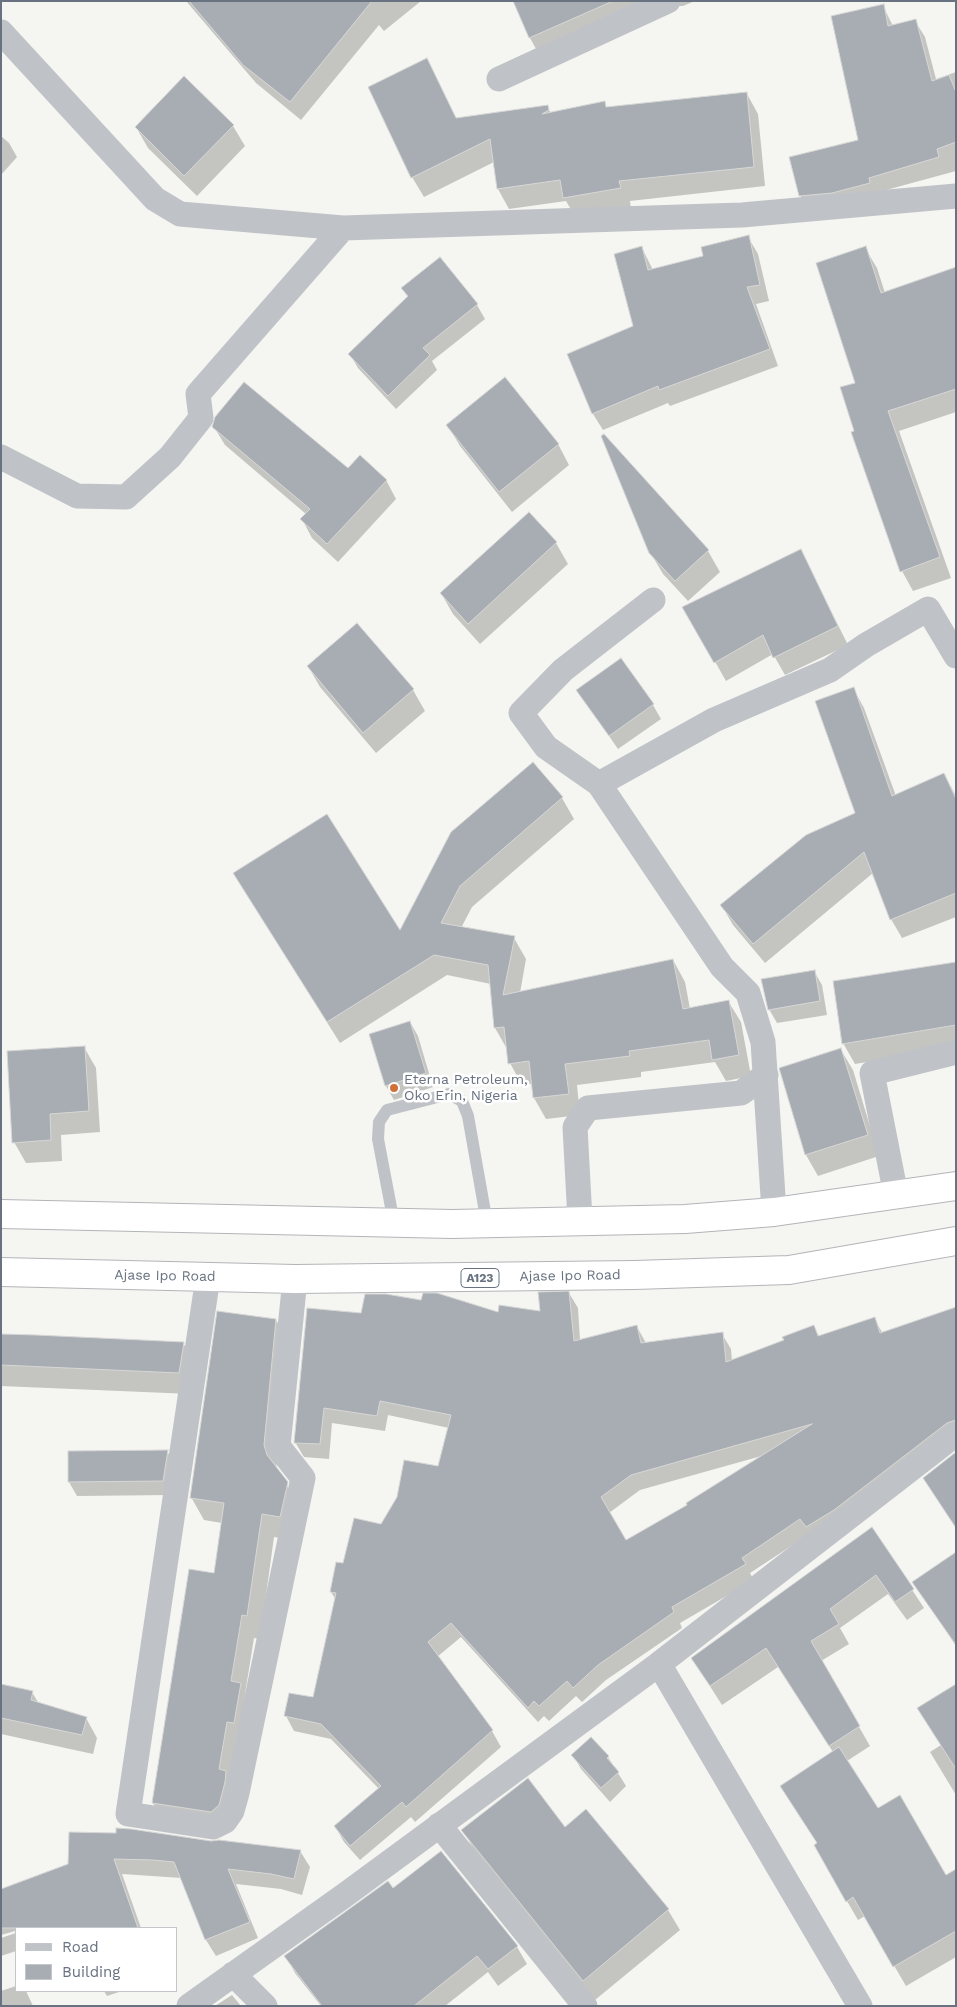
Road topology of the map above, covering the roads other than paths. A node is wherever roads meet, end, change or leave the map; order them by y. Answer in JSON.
{"nodes":[{"id":1,"x":668,"y":1,"type":"edge"},
{"id":2,"x":1,"y":32,"type":"edge"},
{"id":3,"x":499,"y":79,"type":"dead end"},
{"id":4,"x":956,"y":196,"type":"edge"},
{"id":5,"x":343,"y":228,"type":"junction"},
{"id":6,"x":1,"y":457,"type":"edge"},
{"id":7,"x":653,"y":600,"type":"dead end"},
{"id":8,"x":956,"y":656,"type":"edge"},
{"id":9,"x":598,"y":784,"type":"junction"},
{"id":10,"x":956,"y":1052,"type":"edge"},
{"id":11,"x":766,"y":1075,"type":"junction"},
{"id":12,"x":956,"y":1186,"type":"edge"},
{"id":13,"x":896,"y":1195,"type":"junction"},
{"id":14,"x":774,"y":1212,"type":"junction"},
{"id":15,"x":1,"y":1214,"type":"edge"},
{"id":16,"x":580,"y":1220,"type":"junction"},
{"id":17,"x":394,"y":1223,"type":"junction"},
{"id":18,"x":487,"y":1223,"type":"junction"},
{"id":19,"x":956,"y":1241,"type":"edge"},
{"id":20,"x":1,"y":1272,"type":"edge"},
{"id":21,"x":208,"y":1277,"type":"junction"},
{"id":22,"x":295,"y":1279,"type":"junction"},
{"id":23,"x":956,"y":1434,"type":"edge"},
{"id":24,"x":659,"y":1664,"type":"junction"},
{"id":25,"x":439,"y":1825,"type":"junction"},
{"id":26,"x":233,"y":1974,"type":"junction"},
{"id":27,"x":188,"y":2006,"type":"edge"},
{"id":28,"x":265,"y":2006,"type":"edge"},
{"id":29,"x":585,"y":2006,"type":"edge"},
{"id":30,"x":860,"y":2006,"type":"edge"}],
"edges":[{"from":1,"to":3,"type":"street"},
{"from":2,"to":5,"type":"street"},
{"from":4,"to":5,"type":"street"},
{"from":5,"to":6,"type":"street"},
{"from":7,"to":9,"type":"street"},
{"from":8,"to":9,"type":"street"},
{"from":9,"to":11,"type":"street"},
{"from":10,"to":13,"type":"street"},
{"from":11,"to":14,"type":"street"},
{"from":11,"to":16,"type":"street"},
{"from":12,"to":13,"type":"highway"},
{"from":13,"to":14,"type":"highway"},
{"from":14,"to":16,"type":"highway"},
{"from":15,"to":17,"type":"highway"},
{"from":16,"to":18,"type":"highway"},
{"from":17,"to":18,"type":"highway"},
{"from":17,"to":18,"type":"lane"},
{"from":19,"to":22,"type":"highway","name":"Ajase Ipo Road","number":"A123"},
{"from":20,"to":21,"type":"highway","name":"Ajase Ipo Road","number":"A123"},
{"from":21,"to":22,"type":"highway","name":"Ajase Ipo Road","number":"A123"},
{"from":21,"to":22,"type":"street"},
{"from":23,"to":24,"type":"street"},
{"from":24,"to":25,"type":"street"},
{"from":24,"to":30,"type":"street"},
{"from":25,"to":26,"type":"street"},
{"from":25,"to":29,"type":"street"},
{"from":26,"to":27,"type":"street"},
{"from":26,"to":28,"type":"street"}]}
